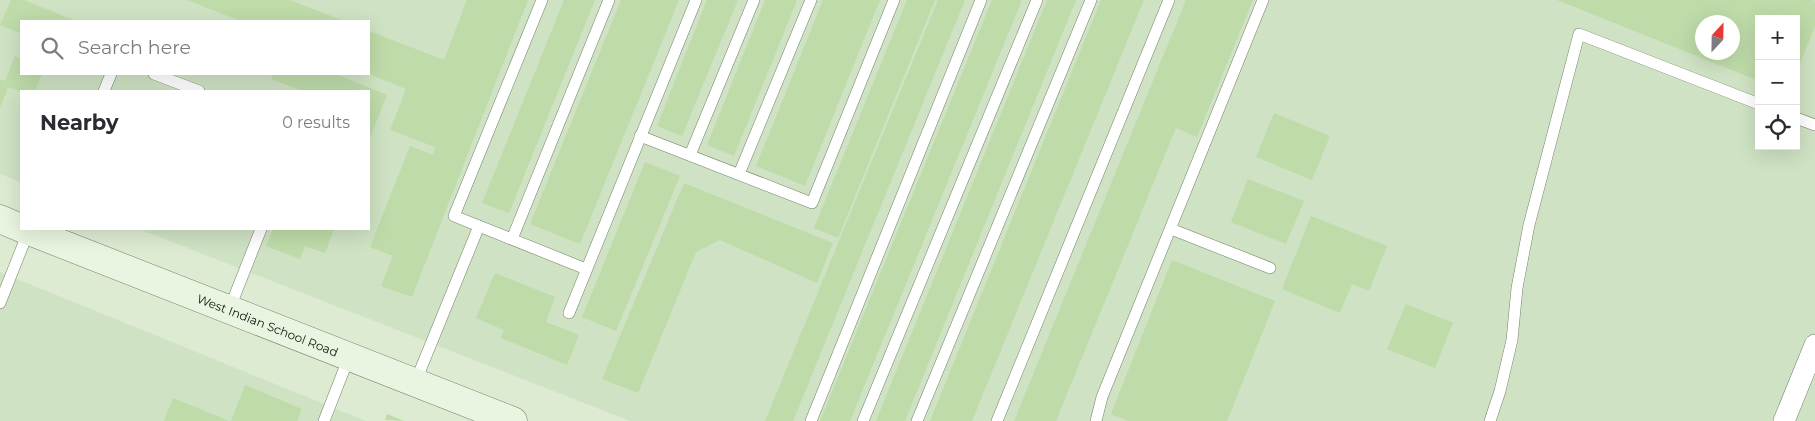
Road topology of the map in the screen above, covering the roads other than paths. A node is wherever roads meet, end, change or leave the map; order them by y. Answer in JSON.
{"nodes":[{"id":1,"x":542,"y":0,"type":"edge"},
{"id":2,"x":609,"y":0,"type":"edge"},
{"id":3,"x":696,"y":0,"type":"edge"},
{"id":4,"x":754,"y":0,"type":"edge"},
{"id":5,"x":811,"y":0,"type":"edge"},
{"id":6,"x":894,"y":0,"type":"edge"},
{"id":7,"x":981,"y":0,"type":"edge"},
{"id":8,"x":1037,"y":0,"type":"edge"},
{"id":9,"x":1091,"y":0,"type":"edge"},
{"id":10,"x":1168,"y":0,"type":"edge"},
{"id":11,"x":1262,"y":0,"type":"edge"},
{"id":12,"x":112,"y":75,"type":"edge"},
{"id":13,"x":157,"y":75,"type":"edge"},
{"id":14,"x":104,"y":90,"type":"edge"},
{"id":15,"x":196,"y":90,"type":"edge"},
{"id":16,"x":1755,"y":102,"type":"edge"},
{"id":17,"x":1800,"y":119,"type":"edge"},
{"id":18,"x":1815,"y":125,"type":"edge"},
{"id":19,"x":640,"y":136,"type":"junction"},
{"id":20,"x":690,"y":155,"type":"junction"},
{"id":21,"x":739,"y":174,"type":"junction"},
{"id":22,"x":0,"y":219,"type":"edge"},
{"id":23,"x":20,"y":226,"type":"edge"},
{"id":24,"x":479,"y":226,"type":"junction"},
{"id":25,"x":1170,"y":229,"type":"junction"},
{"id":26,"x":261,"y":230,"type":"edge"},
{"id":27,"x":34,"y":231,"type":"edge"},
{"id":28,"x":512,"y":239,"type":"junction"},
{"id":29,"x":1270,"y":268,"type":"dead end"},
{"id":30,"x":586,"y":270,"type":"junction"},
{"id":31,"x":0,"y":303,"type":"edge"},
{"id":32,"x":229,"y":310,"type":"junction"},
{"id":33,"x":569,"y":313,"type":"dead end"},
{"id":34,"x":1815,"y":345,"type":"edge"},
{"id":35,"x":349,"y":357,"type":"junction"},
{"id":36,"x":415,"y":383,"type":"junction"},
{"id":37,"x":483,"y":416,"type":"edge"},
{"id":38,"x":324,"y":421,"type":"edge"},
{"id":39,"x":513,"y":421,"type":"edge"},
{"id":40,"x":811,"y":421,"type":"edge"},
{"id":41,"x":864,"y":421,"type":"edge"},
{"id":42,"x":917,"y":421,"type":"edge"},
{"id":43,"x":998,"y":421,"type":"edge"},
{"id":44,"x":1096,"y":421,"type":"edge"},
{"id":45,"x":1490,"y":421,"type":"edge"},
{"id":46,"x":1784,"y":421,"type":"edge"}],
"edges":[{"from":1,"to":24,"type":"lane"},
{"from":2,"to":28,"type":"lane"},
{"from":3,"to":19,"type":"lane"},
{"from":4,"to":20,"type":"lane"},
{"from":5,"to":21,"type":"lane"},
{"from":6,"to":21,"type":"lane"},
{"from":7,"to":40,"type":"lane"},
{"from":8,"to":41,"type":"lane"},
{"from":9,"to":42,"type":"lane"},
{"from":10,"to":43,"type":"lane"},
{"from":11,"to":25,"type":"lane"},
{"from":12,"to":14,"type":"lane"},
{"from":13,"to":15,"type":"lane"},
{"from":16,"to":45,"type":"lane"},
{"from":17,"to":18,"type":"lane"},
{"from":19,"to":20,"type":"lane"},
{"from":19,"to":30,"type":"lane"},
{"from":20,"to":21,"type":"lane"},
{"from":22,"to":23,"type":"main road","name":"West Indian School Road"},
{"from":24,"to":28,"type":"lane"},
{"from":24,"to":36,"type":"lane"},
{"from":25,"to":29,"type":"lane"},
{"from":25,"to":44,"type":"lane"},
{"from":26,"to":32,"type":"lane"},
{"from":27,"to":31,"type":"lane"},
{"from":27,"to":32,"type":"main road","name":"West Indian School Road"},
{"from":28,"to":30,"type":"lane"},
{"from":30,"to":33,"type":"lane"},
{"from":32,"to":35,"type":"main road","name":"West Indian School Road"},
{"from":34,"to":46,"type":"street"},
{"from":35,"to":36,"type":"main road","name":"West Indian School Road"},
{"from":35,"to":38,"type":"lane"},
{"from":36,"to":37,"type":"main road","name":"West Indian School Road"},
{"from":37,"to":39,"type":"main road","name":"West Indian School Road"}]}
